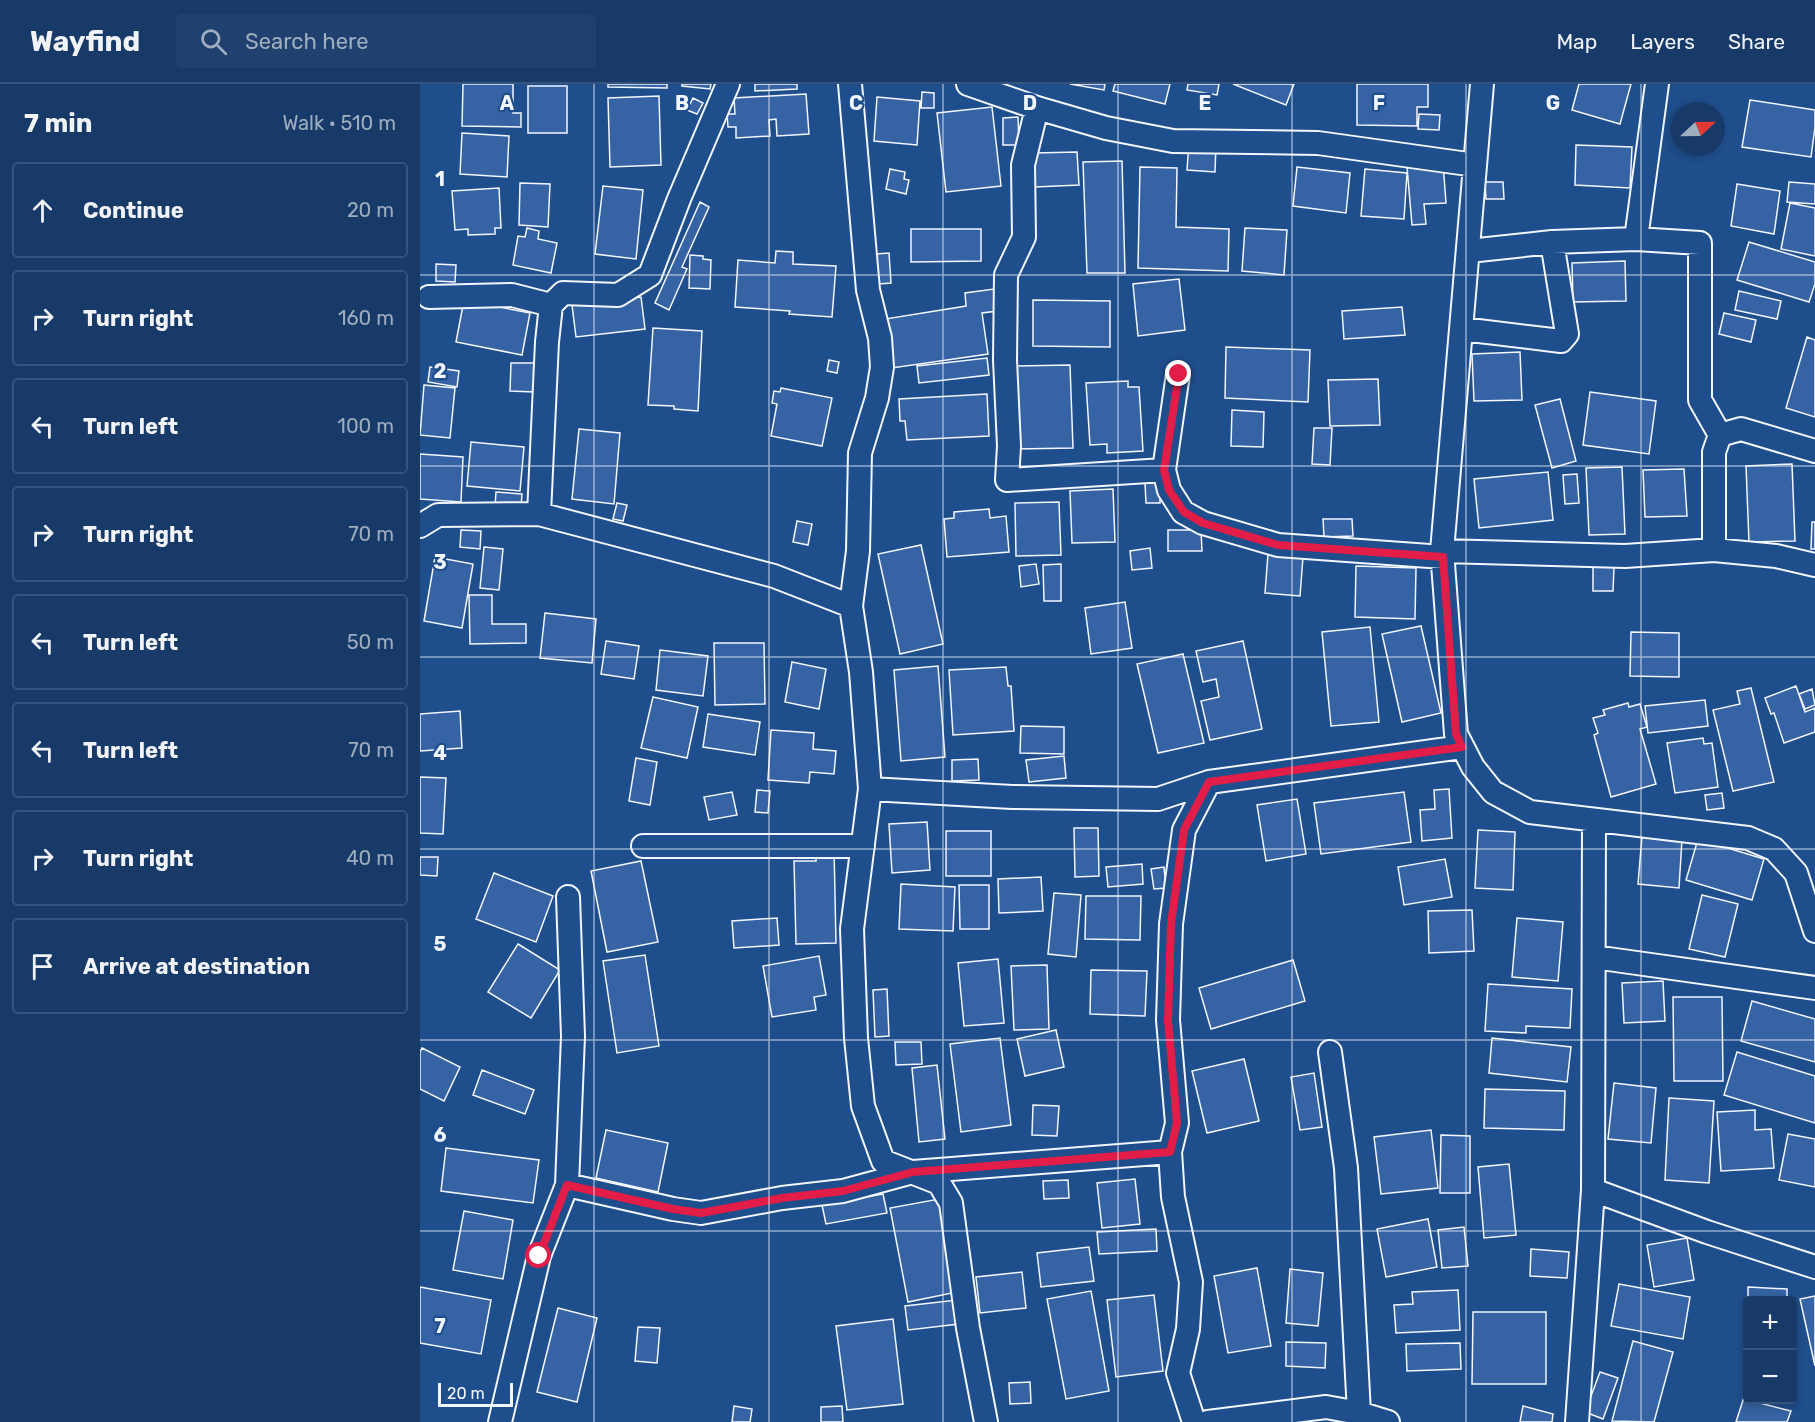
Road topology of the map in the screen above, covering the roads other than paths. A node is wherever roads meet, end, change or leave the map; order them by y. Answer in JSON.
{"nodes":[{"id":1,"x":728,"y":84,"type":"edge"},
{"id":2,"x":850,"y":84,"type":"edge"},
{"id":3,"x":968,"y":84,"type":"edge"},
{"id":4,"x":1482,"y":84,"type":"edge"},
{"id":5,"x":1656,"y":84,"type":"edge"},
{"id":6,"x":1037,"y":108,"type":"junction"},
{"id":7,"x":1475,"y":165,"type":"junction"},
{"id":8,"x":1636,"y":239,"type":"junction"},
{"id":9,"x":1552,"y":242,"type":"junction"},
{"id":10,"x":1469,"y":251,"type":"junction"},
{"id":11,"x":429,"y":297,"type":"dead end"},
{"id":12,"x":551,"y":305,"type":"junction"},
{"id":13,"x":1462,"y":329,"type":"junction"},
{"id":14,"x":1179,"y":374,"type":"dead end"},
{"id":15,"x":1720,"y":435,"type":"junction"},
{"id":16,"x":1815,"y":451,"type":"edge"},
{"id":17,"x":1164,"y":470,"type":"junction"},
{"id":18,"x":539,"y":514,"type":"junction"},
{"id":19,"x":420,"y":526,"type":"edge"},
{"id":20,"x":1714,"y":550,"type":"junction"},
{"id":21,"x":1443,"y":554,"type":"junction"},
{"id":22,"x":1815,"y":566,"type":"edge"},
{"id":23,"x":850,"y":606,"type":"junction"},
{"id":24,"x":1462,"y":747,"type":"junction"},
{"id":25,"x":1209,"y":782,"type":"junction"},
{"id":26,"x":870,"y":789,"type":"junction"},
{"id":27,"x":1158,"y":799,"type":"junction"},
{"id":28,"x":1594,"y":820,"type":"junction"},
{"id":29,"x":1187,"y":824,"type":"junction"},
{"id":30,"x":643,"y":846,"type":"dead end"},
{"id":31,"x":862,"y":846,"type":"junction"},
{"id":32,"x":1807,"y":877,"type":"edge"},
{"id":33,"x":568,"y":897,"type":"dead end"},
{"id":34,"x":1815,"y":931,"type":"edge"},
{"id":35,"x":1594,"y":957,"type":"junction"},
{"id":36,"x":1815,"y":988,"type":"edge"},
{"id":37,"x":1330,"y":1052,"type":"dead end"},
{"id":38,"x":1170,"y":1152,"type":"junction"},
{"id":39,"x":913,"y":1172,"type":"junction"},
{"id":40,"x":567,"y":1185,"type":"junction"},
{"id":41,"x":1593,"y":1190,"type":"junction"},
{"id":42,"x":1815,"y":1267,"type":"edge"},
{"id":43,"x":1359,"y":1413,"type":"junction"},
{"id":44,"x":500,"y":1422,"type":"edge"},
{"id":45,"x":986,"y":1422,"type":"edge"},
{"id":46,"x":1194,"y":1422,"type":"edge"},
{"id":47,"x":1208,"y":1422,"type":"edge"},
{"id":48,"x":1388,"y":1422,"type":"edge"},
{"id":49,"x":1577,"y":1422,"type":"edge"}],
"edges":[{"from":1,"to":12,"type":"street"},
{"from":2,"to":23,"type":"street"},
{"from":3,"to":6,"type":"street"},
{"from":4,"to":7,"type":"street"},
{"from":5,"to":8,"type":"street"},
{"from":6,"to":7,"type":"street"},
{"from":6,"to":17,"type":"street"},
{"from":7,"to":10,"type":"street"},
{"from":8,"to":9,"type":"street"},
{"from":8,"to":15,"type":"street"},
{"from":9,"to":10,"type":"street"},
{"from":9,"to":13,"type":"street"},
{"from":10,"to":13,"type":"street"},
{"from":11,"to":12,"type":"street"},
{"from":12,"to":18,"type":"street"},
{"from":13,"to":21,"type":"street"},
{"from":14,"to":17,"type":"street"},
{"from":15,"to":16,"type":"street"},
{"from":15,"to":20,"type":"street"},
{"from":17,"to":21,"type":"street"},
{"from":18,"to":19,"type":"street"},
{"from":18,"to":23,"type":"street"},
{"from":20,"to":21,"type":"street"},
{"from":20,"to":22,"type":"street"},
{"from":21,"to":24,"type":"street"},
{"from":23,"to":26,"type":"street"},
{"from":24,"to":25,"type":"street"},
{"from":24,"to":28,"type":"street"},
{"from":25,"to":27,"type":"street"},
{"from":25,"to":29,"type":"street"},
{"from":26,"to":27,"type":"street"},
{"from":26,"to":31,"type":"street"},
{"from":27,"to":29,"type":"street"},
{"from":28,"to":32,"type":"street"},
{"from":28,"to":35,"type":"street"},
{"from":29,"to":38,"type":"street"},
{"from":30,"to":31,"type":"street"},
{"from":31,"to":39,"type":"street"},
{"from":32,"to":34,"type":"street"},
{"from":33,"to":40,"type":"street"},
{"from":35,"to":36,"type":"street"},
{"from":35,"to":41,"type":"street"},
{"from":37,"to":43,"type":"street"},
{"from":38,"to":39,"type":"street"},
{"from":38,"to":46,"type":"street"},
{"from":39,"to":40,"type":"street"},
{"from":39,"to":45,"type":"street"},
{"from":40,"to":44,"type":"street"},
{"from":41,"to":42,"type":"street"},
{"from":41,"to":49,"type":"street"},
{"from":43,"to":47,"type":"street"},
{"from":43,"to":48,"type":"street"}]}
